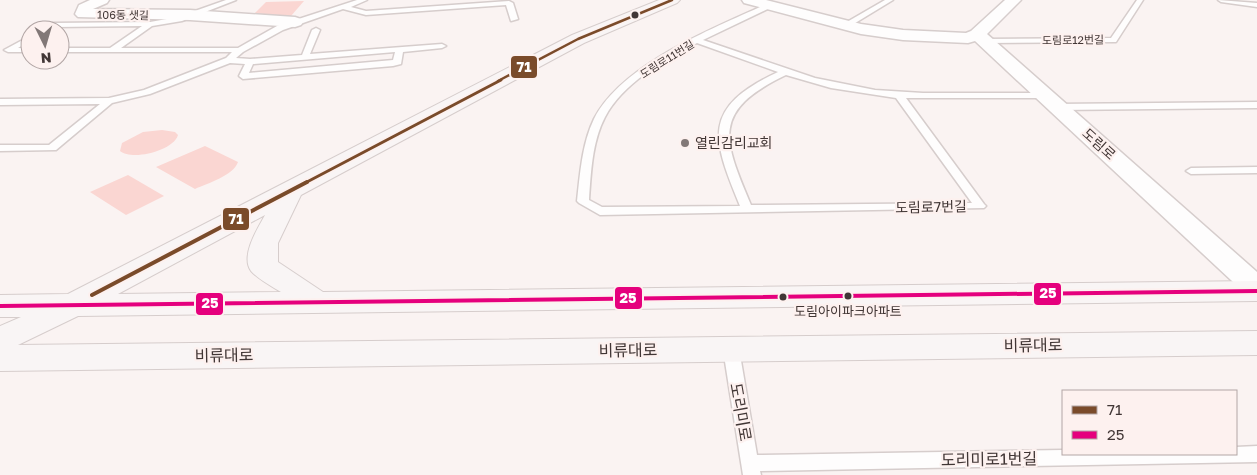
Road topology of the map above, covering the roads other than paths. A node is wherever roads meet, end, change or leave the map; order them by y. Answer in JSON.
{"nodes":[{"id":1,"x":102,"y":0,"type":"edge"},
{"id":2,"x":233,"y":0,"type":"edge"},
{"id":3,"x":364,"y":0,"type":"edge"},
{"id":4,"x":672,"y":0,"type":"edge"},
{"id":5,"x":749,"y":0,"type":"edge"},
{"id":6,"x":890,"y":0,"type":"edge"},
{"id":7,"x":1014,"y":0,"type":"edge"},
{"id":8,"x":1140,"y":0,"type":"edge"},
{"id":9,"x":1221,"y":0,"type":"edge"},
{"id":10,"x":457,"y":3,"type":"edge"},
{"id":11,"x":1257,"y":5,"type":"edge"},
{"id":12,"x":770,"y":6,"type":"junction"},
{"id":13,"x":343,"y":7,"type":"junction"},
{"id":14,"x":190,"y":15,"type":"junction"},
{"id":15,"x":514,"y":19,"type":"dead end"},
{"id":16,"x":295,"y":22,"type":"junction"},
{"id":17,"x":150,"y":24,"type":"junction"},
{"id":18,"x":70,"y":25,"type":"edge"},
{"id":19,"x":844,"y":26,"type":"junction"},
{"id":20,"x":316,"y":30,"type":"dead end"},
{"id":21,"x":981,"y":38,"type":"junction"},
{"id":22,"x":696,"y":40,"type":"junction"},
{"id":23,"x":20,"y":43,"type":"edge"},
{"id":24,"x":442,"y":46,"type":"dead end"},
{"id":25,"x":20,"y":50,"type":"edge"},
{"id":26,"x":70,"y":50,"type":"edge"},
{"id":27,"x":112,"y":50,"type":"junction"},
{"id":28,"x":240,"y":50,"type":"junction"},
{"id":29,"x":399,"y":50,"type":"junction"},
{"id":30,"x":305,"y":57,"type":"junction"},
{"id":31,"x":229,"y":60,"type":"junction"},
{"id":32,"x":250,"y":62,"type":"junction"},
{"id":33,"x":786,"y":72,"type":"junction"},
{"id":34,"x":900,"y":96,"type":"junction"},
{"id":35,"x":109,"y":101,"type":"junction"},
{"id":36,"x":1051,"y":101,"type":"junction"},
{"id":37,"x":0,"y":102,"type":"edge"},
{"id":38,"x":1257,"y":105,"type":"edge"},
{"id":39,"x":0,"y":148,"type":"edge"},
{"id":40,"x":1191,"y":170,"type":"dead end"},
{"id":41,"x":1257,"y":170,"type":"edge"},
{"id":42,"x":292,"y":190,"type":"junction"},
{"id":43,"x":583,"y":201,"type":"joint"},
{"id":44,"x":747,"y":209,"type":"junction"},
{"id":45,"x":1257,"y":290,"type":"edge"},
{"id":46,"x":318,"y":303,"type":"junction"},
{"id":47,"x":0,"y":306,"type":"edge"},
{"id":48,"x":69,"y":307,"type":"junction"},
{"id":49,"x":0,"y":340,"type":"edge"},
{"id":50,"x":1257,"y":343,"type":"edge"},
{"id":51,"x":731,"y":349,"type":"junction"},
{"id":52,"x":0,"y":358,"type":"edge"},
{"id":53,"x":1257,"y":454,"type":"edge"},
{"id":54,"x":1223,"y":455,"type":"edge"},
{"id":55,"x":1237,"y":455,"type":"edge"},
{"id":56,"x":751,"y":469,"type":"edge"}],
"edges":[{"from":1,"to":14,"type":"street","name":"106동 샛길"},
{"from":2,"to":14,"type":"lane"},
{"from":3,"to":13,"type":"lane"},
{"from":4,"to":42,"type":"main road"},
{"from":5,"to":12,"type":"street"},
{"from":6,"to":19,"type":"lane"},
{"from":7,"to":21,"type":"street"},
{"from":8,"to":21,"type":"lane","name":"도림로12번길"},
{"from":9,"to":11,"type":"lane"},
{"from":10,"to":13,"type":"lane"},
{"from":10,"to":15,"type":"lane"},
{"from":12,"to":19,"type":"street"},
{"from":12,"to":22,"type":"lane","name":"도림로11번길"},
{"from":13,"to":16,"type":"lane"},
{"from":14,"to":16,"type":"street"},
{"from":14,"to":17,"type":"lane"},
{"from":16,"to":28,"type":"lane"},
{"from":17,"to":18,"type":"lane"},
{"from":17,"to":27,"type":"lane"},
{"from":19,"to":21,"type":"street"},
{"from":20,"to":30,"type":"lane"},
{"from":21,"to":36,"type":"street","name":"도림로"},
{"from":22,"to":33,"type":"lane"},
{"from":22,"to":43,"type":"lane","name":"도림로11번길"},
{"from":23,"to":25,"type":"lane"},
{"from":24,"to":29,"type":"lane"},
{"from":26,"to":27,"type":"lane"},
{"from":27,"to":28,"type":"lane"},
{"from":28,"to":31,"type":"lane"},
{"from":29,"to":30,"type":"lane"},
{"from":29,"to":32,"type":"lane"},
{"from":30,"to":32,"type":"lane"},
{"from":31,"to":32,"type":"lane"},
{"from":31,"to":35,"type":"lane"},
{"from":33,"to":34,"type":"lane"},
{"from":33,"to":44,"type":"lane"},
{"from":34,"to":36,"type":"lane"},
{"from":34,"to":44,"type":"lane","name":"도림로7번길"},
{"from":35,"to":37,"type":"lane"},
{"from":35,"to":39,"type":"lane"},
{"from":36,"to":38,"type":"lane"},
{"from":36,"to":45,"type":"street","name":"도림로"},
{"from":40,"to":41,"type":"lane"},
{"from":42,"to":46,"type":"main road"},
{"from":42,"to":48,"type":"main road"},
{"from":43,"to":44,"type":"lane","name":"도림로7번길"},
{"from":45,"to":46,"type":"main road"},
{"from":46,"to":48,"type":"main road"},
{"from":47,"to":48,"type":"main road"},
{"from":48,"to":49,"type":"main road"},
{"from":50,"to":51,"type":"main road","name":"비류대로"},
{"from":51,"to":52,"type":"main road","name":"비류대로"},
{"from":51,"to":56,"type":"lane","name":"도리미로"},
{"from":53,"to":55,"type":"lane","name":"도리미로1번길"},
{"from":54,"to":56,"type":"lane","name":"도리미로1번길"}]}
